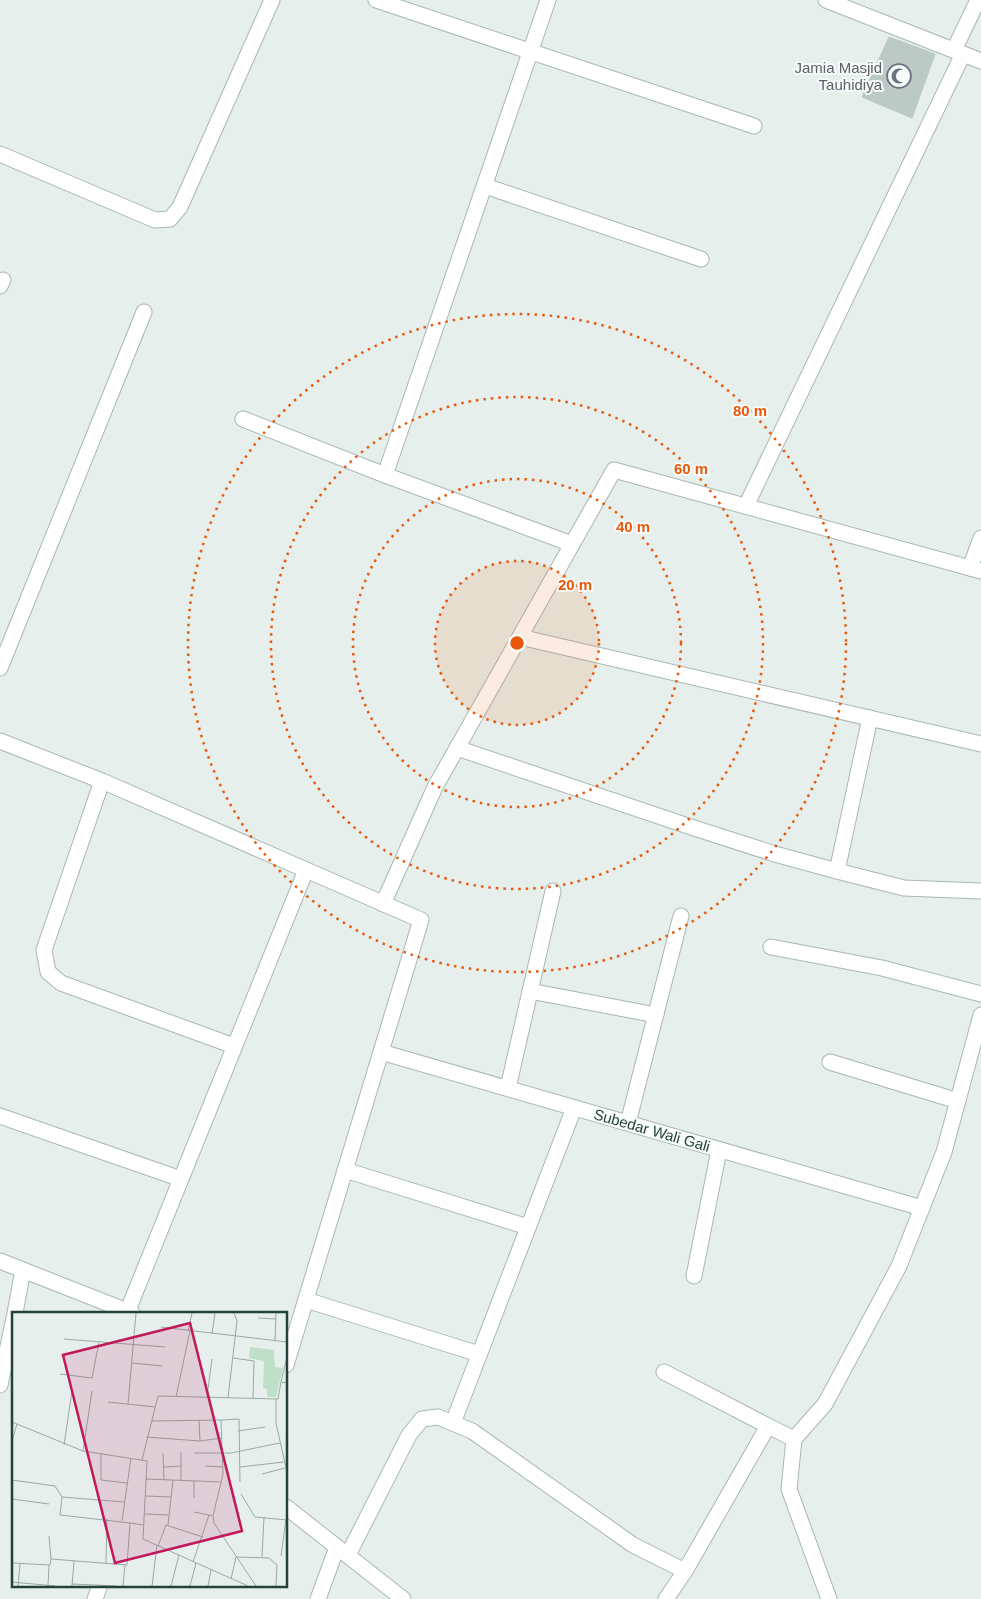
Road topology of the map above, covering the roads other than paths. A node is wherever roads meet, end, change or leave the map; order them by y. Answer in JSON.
{"nodes":[{"id":1,"x":272,"y":0,"type":"edge"},
{"id":2,"x":376,"y":0,"type":"edge"},
{"id":3,"x":548,"y":0,"type":"edge"},
{"id":4,"x":826,"y":0,"type":"edge"},
{"id":5,"x":978,"y":0,"type":"edge"},
{"id":6,"x":530,"y":52,"type":"junction"},
{"id":7,"x":958,"y":52,"type":"junction"},
{"id":8,"x":981,"y":61,"type":"edge"},
{"id":9,"x":754,"y":126,"type":"dead end"},
{"id":10,"x":0,"y":154,"type":"edge"},
{"id":11,"x":485,"y":186,"type":"junction"},
{"id":12,"x":701,"y":259,"type":"dead end"},
{"id":13,"x":144,"y":312,"type":"dead end"},
{"id":14,"x":243,"y":419,"type":"dead end"},
{"id":15,"x":385,"y":475,"type":"junction"},
{"id":16,"x":746,"y":506,"type":"junction"},
{"id":17,"x":981,"y":538,"type":"edge"},
{"id":18,"x":572,"y":544,"type":"junction"},
{"id":19,"x":975,"y":569,"type":"edge"},
{"id":20,"x":520,"y":637,"type":"junction"},
{"id":21,"x":0,"y":668,"type":"edge"},
{"id":22,"x":870,"y":718,"type":"junction"},
{"id":23,"x":0,"y":741,"type":"edge"},
{"id":24,"x":981,"y":744,"type":"edge"},
{"id":25,"x":457,"y":748,"type":"junction"},
{"id":26,"x":102,"y":781,"type":"junction"},
{"id":27,"x":306,"y":870,"type":"junction"},
{"id":28,"x":837,"y":871,"type":"junction"},
{"id":29,"x":552,"y":890,"type":"dead end"},
{"id":30,"x":981,"y":892,"type":"edge"},
{"id":31,"x":383,"y":904,"type":"junction"},
{"id":32,"x":681,"y":916,"type":"dead end"},
{"id":33,"x":771,"y":947,"type":"dead end"},
{"id":34,"x":530,"y":991,"type":"junction"},
{"id":35,"x":981,"y":994,"type":"edge"},
{"id":36,"x":981,"y":1014,"type":"edge"},
{"id":37,"x":656,"y":1015,"type":"junction"},
{"id":38,"x":234,"y":1046,"type":"junction"},
{"id":39,"x":381,"y":1052,"type":"junction"},
{"id":40,"x":830,"y":1062,"type":"dead end"},
{"id":41,"x":508,"y":1088,"type":"junction"},
{"id":42,"x":958,"y":1100,"type":"junction"},
{"id":43,"x":574,"y":1108,"type":"junction"},
{"id":44,"x":0,"y":1116,"type":"edge"},
{"id":45,"x":628,"y":1124,"type":"junction"},
{"id":46,"x":720,"y":1150,"type":"junction"},
{"id":47,"x":345,"y":1170,"type":"junction"},
{"id":48,"x":181,"y":1179,"type":"junction"},
{"id":49,"x":922,"y":1208,"type":"junction"},
{"id":50,"x":528,"y":1227,"type":"junction"},
{"id":51,"x":0,"y":1261,"type":"edge"},
{"id":52,"x":23,"y":1270,"type":"junction"},
{"id":53,"x":694,"y":1276,"type":"dead end"},
{"id":54,"x":306,"y":1300,"type":"junction"},
{"id":55,"x":15,"y":1312,"type":"edge"},
{"id":56,"x":130,"y":1312,"type":"edge"},
{"id":57,"x":12,"y":1328,"type":"edge"},
{"id":58,"x":479,"y":1354,"type":"junction"},
{"id":59,"x":288,"y":1358,"type":"edge"},
{"id":60,"x":664,"y":1372,"type":"dead end"},
{"id":61,"x":0,"y":1385,"type":"edge"},
{"id":62,"x":453,"y":1423,"type":"junction"},
{"id":63,"x":768,"y":1426,"type":"junction"},
{"id":64,"x":794,"y":1439,"type":"junction"},
{"id":65,"x":288,"y":1509,"type":"edge"},
{"id":66,"x":343,"y":1551,"type":"junction"},
{"id":67,"x":686,"y":1571,"type":"junction"},
{"id":68,"x":100,"y":1586,"type":"edge"},
{"id":69,"x":95,"y":1599,"type":"edge"},
{"id":70,"x":318,"y":1599,"type":"edge"},
{"id":71,"x":403,"y":1599,"type":"edge"},
{"id":72,"x":666,"y":1599,"type":"edge"},
{"id":73,"x":828,"y":1599,"type":"edge"}],
"edges":[{"from":1,"to":10,"type":"street"},
{"from":2,"to":6,"type":"street"},
{"from":3,"to":6,"type":"street"},
{"from":4,"to":7,"type":"street"},
{"from":5,"to":7,"type":"street"},
{"from":6,"to":9,"type":"street"},
{"from":6,"to":11,"type":"street"},
{"from":7,"to":8,"type":"street"},
{"from":7,"to":16,"type":"street"},
{"from":11,"to":12,"type":"street"},
{"from":11,"to":15,"type":"street"},
{"from":13,"to":21,"type":"street"},
{"from":14,"to":15,"type":"street"},
{"from":15,"to":18,"type":"street"},
{"from":16,"to":18,"type":"street"},
{"from":16,"to":19,"type":"street"},
{"from":17,"to":19,"type":"street"},
{"from":18,"to":20,"type":"street"},
{"from":20,"to":22,"type":"street"},
{"from":20,"to":25,"type":"street"},
{"from":22,"to":24,"type":"street"},
{"from":22,"to":28,"type":"street"},
{"from":23,"to":26,"type":"street"},
{"from":25,"to":28,"type":"street"},
{"from":25,"to":31,"type":"street"},
{"from":26,"to":27,"type":"street"},
{"from":26,"to":38,"type":"street"},
{"from":27,"to":31,"type":"street"},
{"from":27,"to":38,"type":"street"},
{"from":28,"to":30,"type":"street"},
{"from":29,"to":34,"type":"street"},
{"from":31,"to":39,"type":"street"},
{"from":32,"to":37,"type":"street"},
{"from":33,"to":35,"type":"street"},
{"from":34,"to":37,"type":"street"},
{"from":34,"to":41,"type":"street"},
{"from":36,"to":42,"type":"street"},
{"from":37,"to":45,"type":"street"},
{"from":38,"to":48,"type":"street"},
{"from":39,"to":41,"type":"street","name":"Subedar Wali Gali"},
{"from":39,"to":47,"type":"street"},
{"from":40,"to":42,"type":"street"},
{"from":41,"to":43,"type":"street","name":"Subedar Wali Gali"},
{"from":42,"to":49,"type":"street"},
{"from":43,"to":45,"type":"street","name":"Subedar Wali Gali"},
{"from":43,"to":50,"type":"street"},
{"from":44,"to":48,"type":"street"},
{"from":45,"to":46,"type":"street","name":"Subedar Wali Gali"},
{"from":46,"to":49,"type":"street","name":"Subedar Wali Gali"},
{"from":46,"to":53,"type":"street"},
{"from":47,"to":50,"type":"street"},
{"from":47,"to":54,"type":"street"},
{"from":48,"to":56,"type":"street"},
{"from":49,"to":64,"type":"street"},
{"from":50,"to":58,"type":"street"},
{"from":51,"to":52,"type":"street"},
{"from":52,"to":55,"type":"street"},
{"from":52,"to":56,"type":"street"},
{"from":54,"to":58,"type":"street"},
{"from":54,"to":59,"type":"street"},
{"from":57,"to":61,"type":"street"},
{"from":58,"to":62,"type":"street"},
{"from":60,"to":63,"type":"street"},
{"from":62,"to":66,"type":"street"},
{"from":62,"to":67,"type":"street"},
{"from":63,"to":64,"type":"street"},
{"from":63,"to":67,"type":"street"},
{"from":64,"to":73,"type":"street"},
{"from":65,"to":66,"type":"street"},
{"from":66,"to":70,"type":"street"},
{"from":66,"to":71,"type":"street"},
{"from":67,"to":72,"type":"street"},
{"from":68,"to":69,"type":"street"}]}
